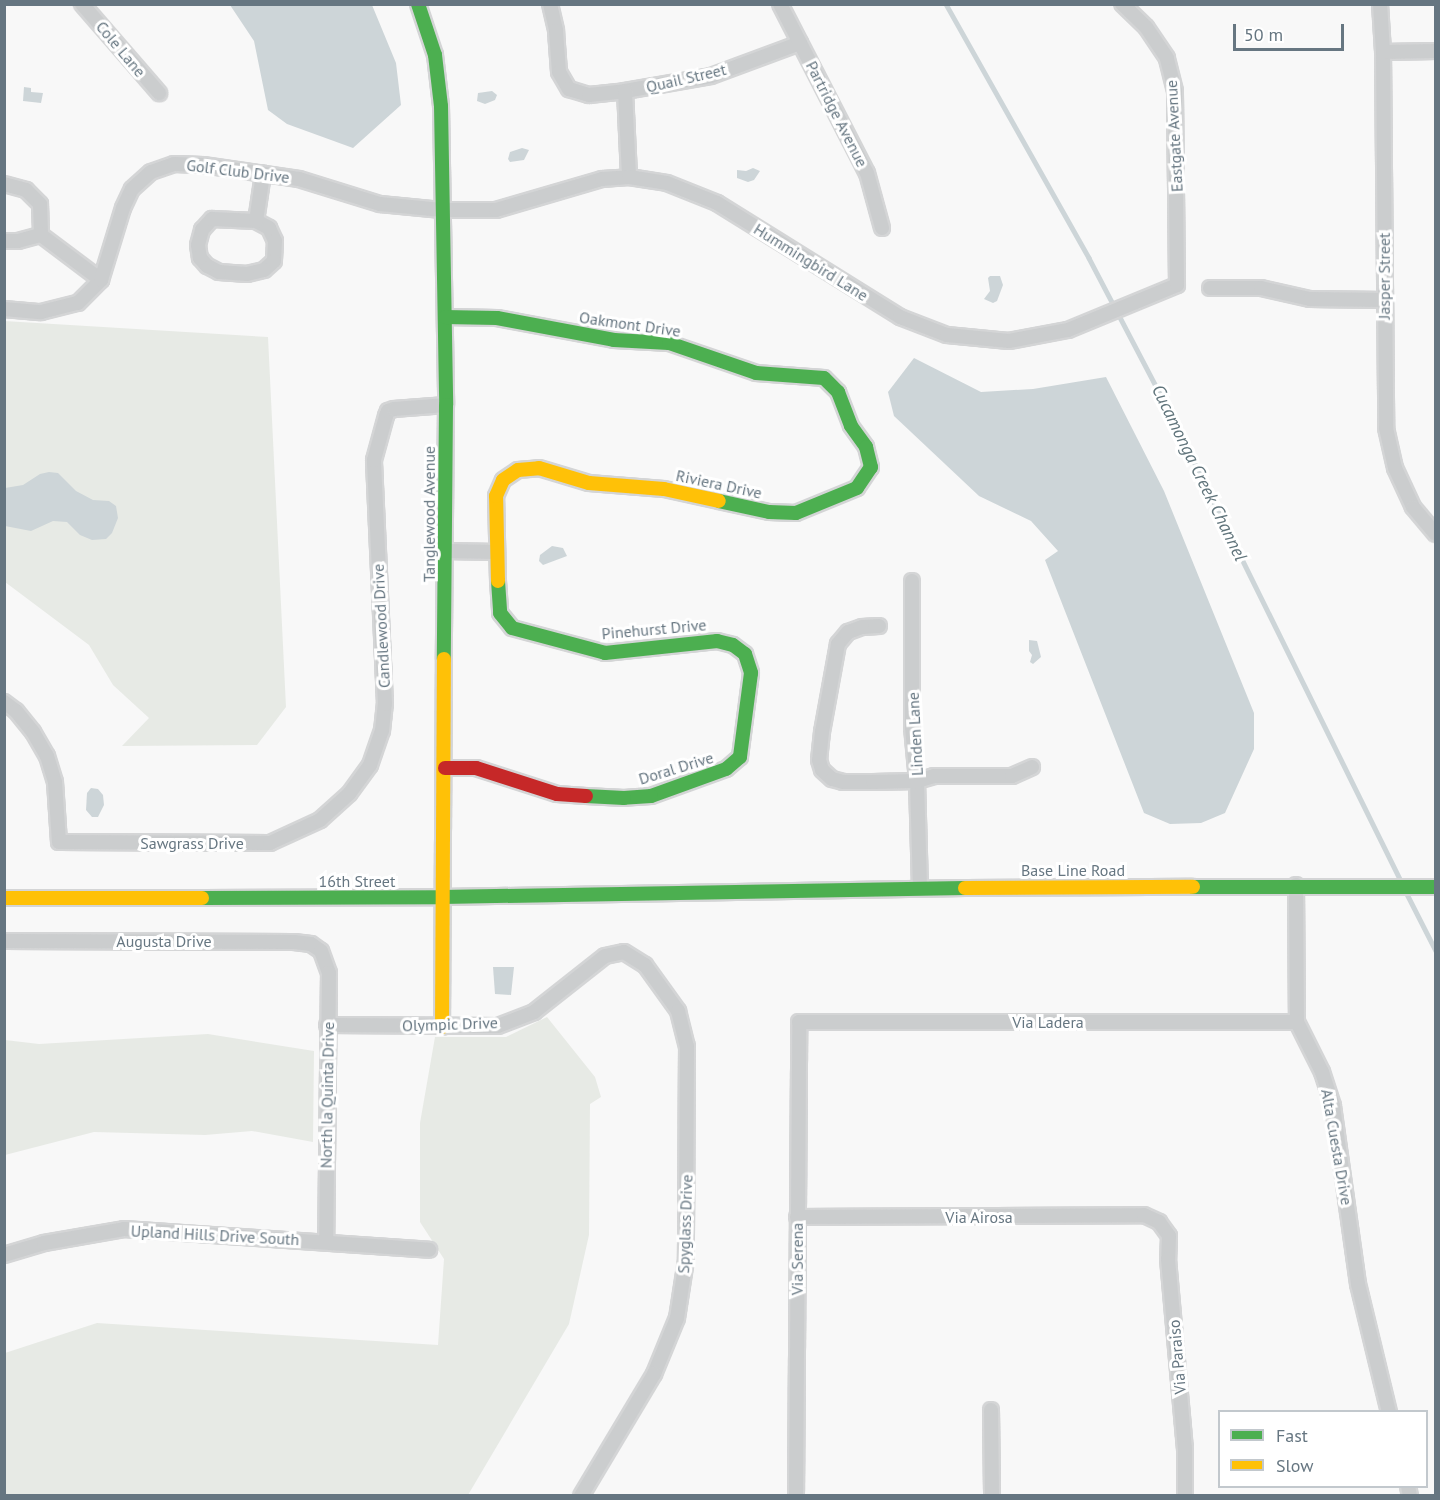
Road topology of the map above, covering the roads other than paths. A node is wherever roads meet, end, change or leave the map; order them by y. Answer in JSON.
{"nodes":[{"id":1,"x":82,"y":4,"type":"edge"},
{"id":2,"x":418,"y":4,"type":"edge"},
{"id":3,"x":550,"y":4,"type":"edge"},
{"id":4,"x":780,"y":4,"type":"edge"},
{"id":5,"x":1122,"y":4,"type":"edge"},
{"id":6,"x":1380,"y":4,"type":"edge"},
{"id":7,"x":800,"y":43,"type":"junction"},
{"id":8,"x":1436,"y":51,"type":"edge"},
{"id":9,"x":1383,"y":52,"type":"junction"},
{"id":10,"x":625,"y":91,"type":"junction"},
{"id":11,"x":159,"y":93,"type":"dead end"},
{"id":12,"x":263,"y":174,"type":"junction"},
{"id":13,"x":629,"y":177,"type":"junction"},
{"id":14,"x":4,"y":184,"type":"edge"},
{"id":15,"x":442,"y":210,"type":"junction"},
{"id":16,"x":256,"y":221,"type":"junction"},
{"id":17,"x":882,"y":228,"type":"dead end"},
{"id":18,"x":41,"y":235,"type":"junction"},
{"id":19,"x":4,"y":241,"type":"edge"},
{"id":20,"x":101,"y":280,"type":"junction"},
{"id":21,"x":1177,"y":285,"type":"joint"},
{"id":22,"x":1210,"y":288,"type":"dead end"},
{"id":23,"x":1384,"y":300,"type":"junction"},
{"id":24,"x":4,"y":309,"type":"edge"},
{"id":25,"x":445,"y":317,"type":"junction"},
{"id":26,"x":446,"y":405,"type":"junction"},
{"id":27,"x":851,"y":426,"type":"joint"},
{"id":28,"x":1436,"y":534,"type":"edge"},
{"id":29,"x":445,"y":551,"type":"junction"},
{"id":30,"x":497,"y":552,"type":"junction"},
{"id":31,"x":912,"y":581,"type":"dead end"},
{"id":32,"x":879,"y":626,"type":"dead end"},
{"id":33,"x":745,"y":654,"type":"joint"},
{"id":34,"x":4,"y":702,"type":"edge"},
{"id":35,"x":1032,"y":767,"type":"dead end"},
{"id":36,"x":445,"y":768,"type":"junction"},
{"id":37,"x":917,"y":781,"type":"junction"},
{"id":38,"x":320,"y":820,"type":"joint"},
{"id":39,"x":1296,"y":885,"type":"junction"},
{"id":40,"x":1436,"y":886,"type":"edge"},
{"id":41,"x":920,"y":888,"type":"junction"},
{"id":42,"x":710,"y":894,"type":"joint"},
{"id":43,"x":442,"y":897,"type":"junction"},
{"id":44,"x":4,"y":898,"type":"edge"},
{"id":45,"x":4,"y":941,"type":"edge"},
{"id":46,"x":321,"y":951,"type":"joint"},
{"id":47,"x":624,"y":952,"type":"joint"},
{"id":48,"x":799,"y":1022,"type":"joint"},
{"id":49,"x":1297,"y":1022,"type":"junction"},
{"id":50,"x":327,"y":1025,"type":"junction"},
{"id":51,"x":442,"y":1027,"type":"junction"},
{"id":52,"x":797,"y":1217,"type":"junction"},
{"id":53,"x":1159,"y":1222,"type":"joint"},
{"id":54,"x":326,"y":1241,"type":"junction"},
{"id":55,"x":429,"y":1250,"type":"dead end"},
{"id":56,"x":4,"y":1255,"type":"edge"},
{"id":57,"x":991,"y":1410,"type":"dead end"},
{"id":58,"x":1389,"y":1410,"type":"edge"},
{"id":59,"x":581,"y":1496,"type":"edge"},
{"id":60,"x":796,"y":1496,"type":"edge"},
{"id":61,"x":992,"y":1496,"type":"edge"},
{"id":62,"x":1185,"y":1496,"type":"edge"}],
"edges":[{"from":1,"to":11,"type":"street","name":"Cole Lane"},
{"from":2,"to":15,"type":"street","name":"Tanglewood Avenue"},
{"from":3,"to":10,"type":"street","name":"Quail Street"},
{"from":4,"to":7,"type":"street","name":"Partridge Avenue"},
{"from":5,"to":21,"type":"street","name":"Eastgate Avenue"},
{"from":6,"to":9,"type":"street","name":"Jasper Street"},
{"from":7,"to":10,"type":"street","name":"Quail Street"},
{"from":7,"to":17,"type":"street","name":"Partridge Avenue"},
{"from":8,"to":9,"type":"street"},
{"from":9,"to":23,"type":"street","name":"Jasper Street"},
{"from":10,"to":13,"type":"street"},
{"from":12,"to":15,"type":"street","name":"Golf Club Drive"},
{"from":12,"to":16,"type":"street"},
{"from":12,"to":20,"type":"street","name":"Golf Club Drive"},
{"from":13,"to":15,"type":"street","name":"Hummingbird Lane"},
{"from":13,"to":21,"type":"street","name":"Hummingbird Lane"},
{"from":14,"to":18,"type":"street"},
{"from":15,"to":25,"type":"street","name":"Tanglewood Avenue"},
{"from":16,"to":16,"type":"street"},
{"from":18,"to":19,"type":"street"},
{"from":18,"to":20,"type":"street"},
{"from":20,"to":24,"type":"street","name":"Golf Club Drive"},
{"from":22,"to":23,"type":"street"},
{"from":23,"to":28,"type":"street","name":"Jasper Street"},
{"from":25,"to":26,"type":"street","name":"Tanglewood Avenue"},
{"from":25,"to":27,"type":"street","name":"Oakmont Drive"},
{"from":26,"to":29,"type":"street","name":"Tanglewood Avenue"},
{"from":26,"to":38,"type":"street","name":"Candlewood Drive"},
{"from":27,"to":30,"type":"street","name":"Riviera Drive"},
{"from":29,"to":30,"type":"street"},
{"from":29,"to":36,"type":"street","name":"Tanglewood Avenue"},
{"from":30,"to":33,"type":"street","name":"Pinehurst Drive"},
{"from":31,"to":37,"type":"street","name":"Linden Lane"},
{"from":32,"to":37,"type":"street"},
{"from":33,"to":36,"type":"street","name":"Doral Drive"},
{"from":34,"to":38,"type":"street","name":"Sawgrass Drive"},
{"from":35,"to":37,"type":"street"},
{"from":36,"to":43,"type":"street","name":"Tanglewood Avenue"},
{"from":37,"to":41,"type":"street","name":"Linden Lane"},
{"from":39,"to":40,"type":"street","name":"Base Line Road"},
{"from":39,"to":41,"type":"street","name":"Base Line Road"},
{"from":39,"to":49,"type":"street","name":"Alta Cuesta Drive"},
{"from":41,"to":42,"type":"street","name":"Base Line Road"},
{"from":42,"to":43,"type":"street","name":"16th Street"},
{"from":43,"to":44,"type":"street","name":"16th Street"},
{"from":43,"to":51,"type":"street","name":"Tanglewood Avenue"},
{"from":45,"to":46,"type":"street","name":"Augusta Drive"},
{"from":46,"to":50,"type":"street","name":"North la Quinta Drive"},
{"from":47,"to":51,"type":"street","name":"Olympic Drive"},
{"from":47,"to":59,"type":"street","name":"Spyglass Drive"},
{"from":48,"to":49,"type":"street","name":"Via Ladera"},
{"from":48,"to":52,"type":"street","name":"Via Serena"},
{"from":49,"to":58,"type":"street","name":"Alta Cuesta Drive"},
{"from":50,"to":51,"type":"street","name":"Olympic Drive"},
{"from":50,"to":54,"type":"street","name":"North la Quinta Drive"},
{"from":52,"to":53,"type":"street","name":"Via Airosa"},
{"from":52,"to":60,"type":"street","name":"Via Serena"},
{"from":53,"to":62,"type":"street","name":"Via Paraiso"},
{"from":54,"to":55,"type":"street","name":"Upland Hills Drive South"},
{"from":54,"to":56,"type":"street","name":"Upland Hills Drive South"},
{"from":57,"to":61,"type":"street"}]}
